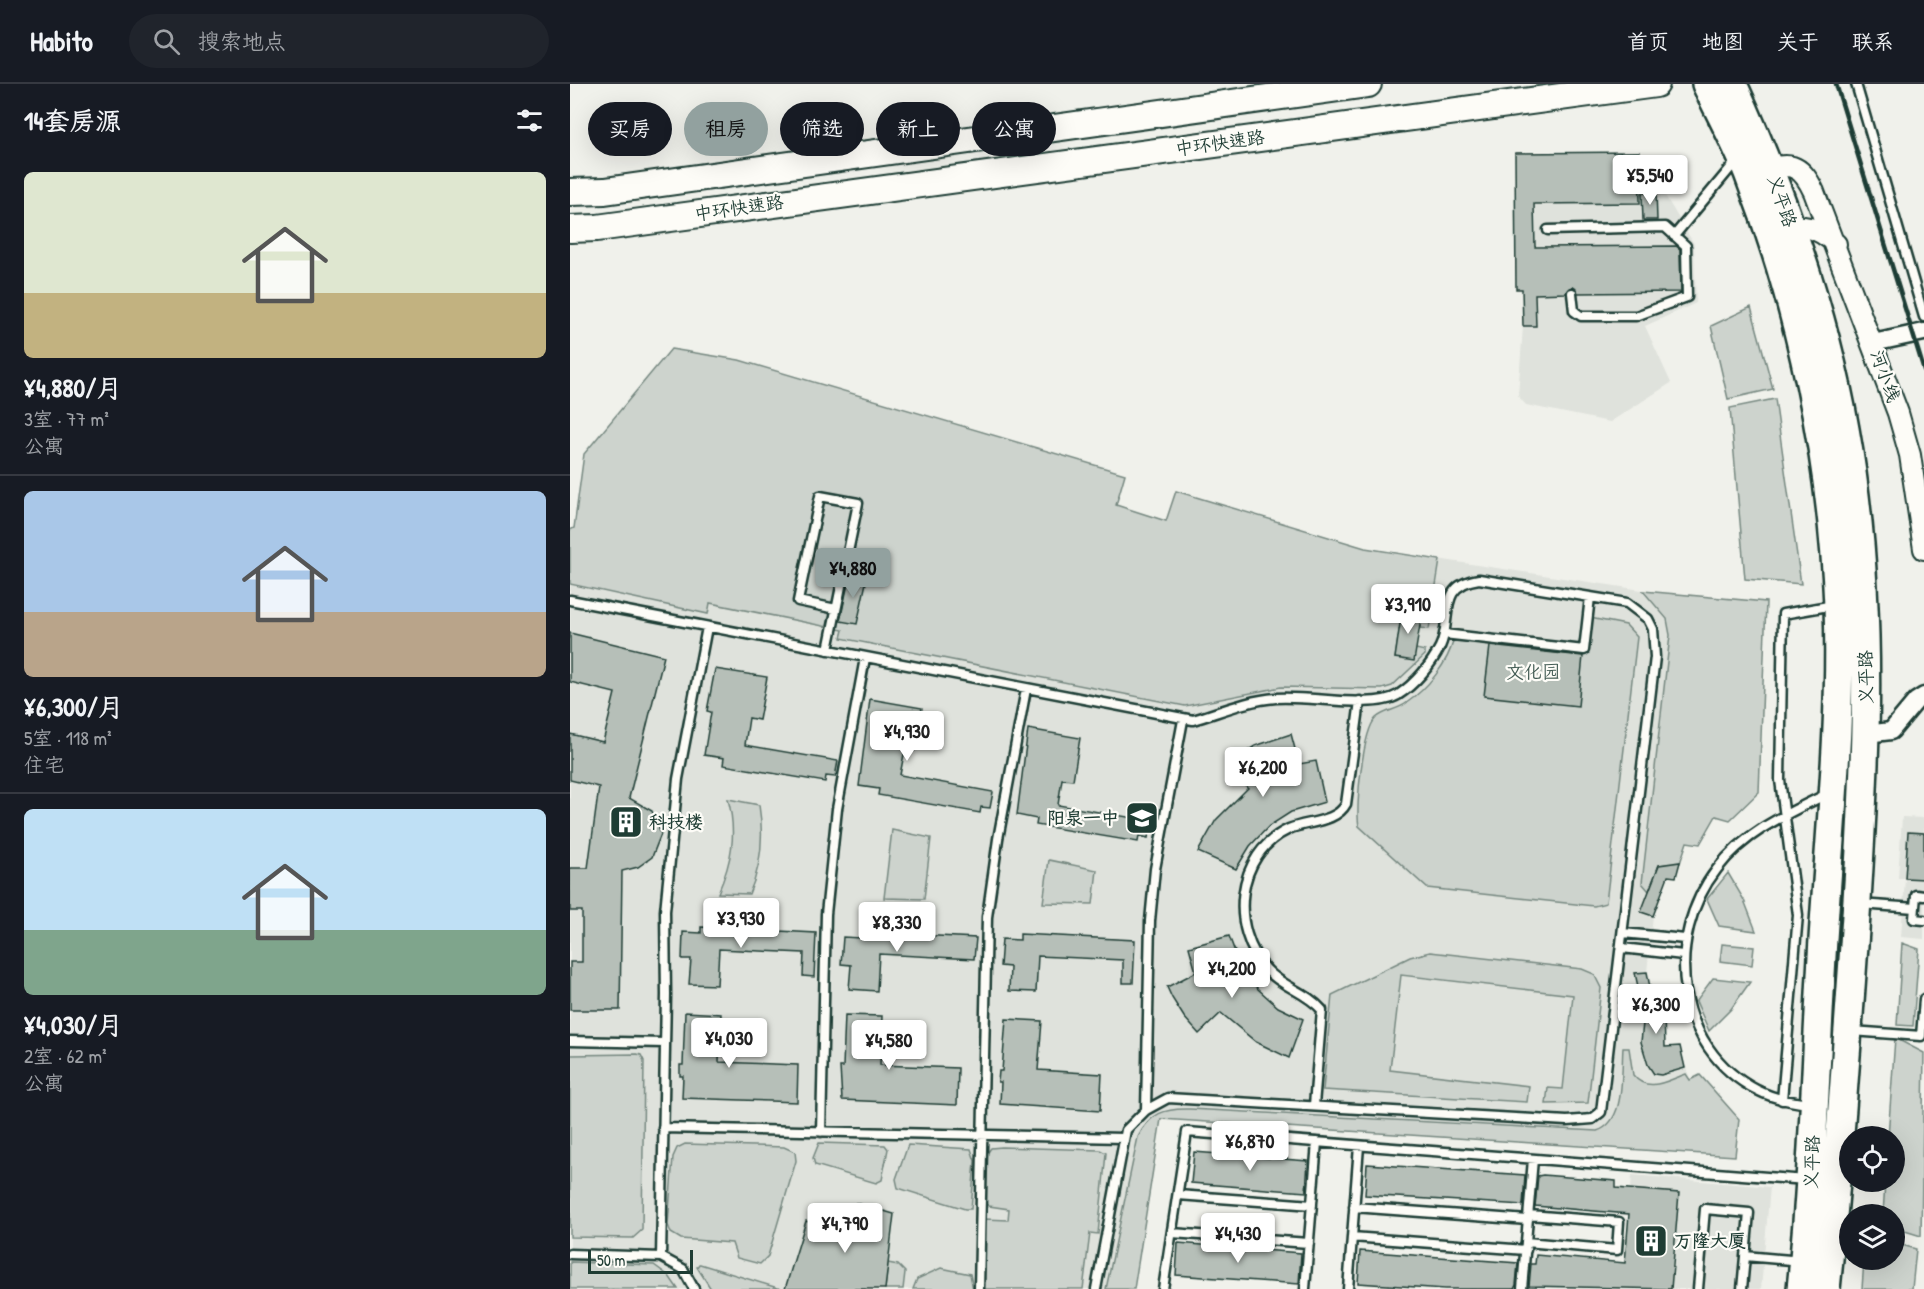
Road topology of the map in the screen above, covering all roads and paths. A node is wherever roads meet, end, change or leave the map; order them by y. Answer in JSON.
{"nodes":[{"id":1,"x":1368,"y":84,"type":"edge"},
{"id":2,"x":1656,"y":84,"type":"edge"},
{"id":3,"x":1706,"y":84,"type":"edge"},
{"id":4,"x":1733,"y":84,"type":"edge"},
{"id":5,"x":1856,"y":84,"type":"edge"},
{"id":6,"x":1753,"y":166,"type":"junction"},
{"id":7,"x":570,"y":192,"type":"edge"},
{"id":8,"x":570,"y":229,"type":"edge"},
{"id":9,"x":1779,"y":229,"type":"junction"},
{"id":10,"x":1548,"y":230,"type":"dead end"},
{"id":11,"x":1674,"y":236,"type":"junction"},
{"id":12,"x":1836,"y":244,"type":"junction"},
{"id":13,"x":1572,"y":293,"type":"dead end"},
{"id":14,"x":1924,"y":317,"type":"edge"},
{"id":15,"x":1924,"y":332,"type":"edge"},
{"id":16,"x":1873,"y":343,"type":"junction"},
{"id":17,"x":1924,"y":549,"type":"edge"},
{"id":18,"x":1590,"y":597,"type":"junction"},
{"id":19,"x":570,"y":600,"type":"edge"},
{"id":20,"x":1838,"y":605,"type":"junction"},
{"id":21,"x":837,"y":609,"type":"junction"},
{"id":22,"x":707,"y":627,"type":"junction"},
{"id":23,"x":1444,"y":634,"type":"junction"},
{"id":24,"x":828,"y":650,"type":"junction"},
{"id":25,"x":865,"y":658,"type":"junction"},
{"id":26,"x":1026,"y":689,"type":"junction"},
{"id":27,"x":1924,"y":696,"type":"edge"},
{"id":28,"x":1360,"y":701,"type":"junction"},
{"id":29,"x":1183,"y":720,"type":"junction"},
{"id":30,"x":1866,"y":734,"type":"junction"},
{"id":31,"x":1832,"y":791,"type":"junction"},
{"id":32,"x":1786,"y":814,"type":"junction"},
{"id":33,"x":1924,"y":896,"type":"edge"},
{"id":34,"x":1857,"y":904,"type":"junction"},
{"id":35,"x":1915,"y":908,"type":"junction"},
{"id":36,"x":1924,"y":920,"type":"edge"},
{"id":37,"x":1623,"y":933,"type":"junction"},
{"id":38,"x":1685,"y":939,"type":"junction"},
{"id":39,"x":1622,"y":948,"type":"junction"},
{"id":40,"x":1683,"y":954,"type":"junction"},
{"id":41,"x":1924,"y":999,"type":"edge"},
{"id":42,"x":1848,"y":1031,"type":"junction"},
{"id":43,"x":570,"y":1041,"type":"edge"},
{"id":44,"x":665,"y":1043,"type":"junction"},
{"id":45,"x":1782,"y":1100,"type":"junction"},
{"id":46,"x":1814,"y":1105,"type":"junction"},
{"id":47,"x":1314,"y":1106,"type":"junction"},
{"id":48,"x":1146,"y":1110,"type":"junction"},
{"id":49,"x":663,"y":1128,"type":"junction"},
{"id":50,"x":821,"y":1132,"type":"junction"},
{"id":51,"x":982,"y":1135,"type":"junction"},
{"id":52,"x":1123,"y":1138,"type":"junction"},
{"id":53,"x":1317,"y":1142,"type":"junction"},
{"id":54,"x":1359,"y":1146,"type":"junction"},
{"id":55,"x":1533,"y":1159,"type":"junction"},
{"id":56,"x":1812,"y":1181,"type":"junction"},
{"id":57,"x":1178,"y":1195,"type":"junction"},
{"id":58,"x":1312,"y":1205,"type":"junction"},
{"id":59,"x":1354,"y":1207,"type":"junction"},
{"id":60,"x":1528,"y":1217,"type":"junction"},
{"id":61,"x":1172,"y":1233,"type":"junction"},
{"id":62,"x":1352,"y":1237,"type":"junction"},
{"id":63,"x":1309,"y":1243,"type":"junction"},
{"id":64,"x":1526,"y":1246,"type":"junction"},
{"id":65,"x":570,"y":1254,"type":"edge"},
{"id":66,"x":1745,"y":1256,"type":"junction"},
{"id":67,"x":661,"y":1257,"type":"junction"},
{"id":68,"x":1804,"y":1261,"type":"junction"},
{"id":69,"x":694,"y":1289,"type":"edge"},
{"id":70,"x":979,"y":1289,"type":"edge"},
{"id":71,"x":1096,"y":1289,"type":"edge"},
{"id":72,"x":1163,"y":1289,"type":"edge"},
{"id":73,"x":1305,"y":1289,"type":"edge"},
{"id":74,"x":1348,"y":1289,"type":"edge"},
{"id":75,"x":1522,"y":1289,"type":"edge"},
{"id":76,"x":1698,"y":1289,"type":"edge"},
{"id":77,"x":1743,"y":1289,"type":"edge"},
{"id":78,"x":1801,"y":1289,"type":"edge"},
{"id":79,"x":1826,"y":1289,"type":"edge"}],
"edges":[{"from":1,"to":7,"type":"main road","name":"中环快速路"},
{"from":2,"to":8,"type":"main road","name":"中环快速路"},
{"from":3,"to":6,"type":"highway","name":"义平路"},
{"from":4,"to":6,"type":"highway","name":"义平路"},
{"from":5,"to":14,"type":"lane"},
{"from":6,"to":9,"type":"highway","name":"义平路"},
{"from":6,"to":11,"type":"lane"},
{"from":6,"to":12,"type":"street","name":"河小线"},
{"from":9,"to":12,"type":"street"},
{"from":9,"to":20,"type":"highway","name":"义平路"},
{"from":9,"to":30,"type":"highway","name":"义平路"},
{"from":10,"to":11,"type":"lane"},
{"from":11,"to":13,"type":"lane"},
{"from":12,"to":16,"type":"street","name":"河小线"},
{"from":15,"to":16,"type":"street"},
{"from":16,"to":17,"type":"street","name":"河小线"},
{"from":18,"to":23,"type":"lane"},
{"from":18,"to":23,"type":"lane"},
{"from":18,"to":37,"type":"lane"},
{"from":19,"to":22,"type":"lane"},
{"from":20,"to":31,"type":"highway","name":"义平路"},
{"from":20,"to":32,"type":"lane"},
{"from":21,"to":21,"type":"lane"},
{"from":21,"to":24,"type":"lane"},
{"from":22,"to":24,"type":"lane"},
{"from":22,"to":44,"type":"lane"},
{"from":23,"to":28,"type":"lane"},
{"from":24,"to":25,"type":"lane"},
{"from":25,"to":26,"type":"lane"},
{"from":25,"to":50,"type":"lane"},
{"from":26,"to":29,"type":"lane"},
{"from":26,"to":51,"type":"lane"},
{"from":27,"to":30,"type":"street"},
{"from":28,"to":29,"type":"lane"},
{"from":28,"to":47,"type":"lane"},
{"from":29,"to":48,"type":"lane"},
{"from":30,"to":34,"type":"highway","name":"义平路"},
{"from":31,"to":32,"type":"lane"},
{"from":31,"to":46,"type":"highway","name":"义平路"},
{"from":32,"to":38,"type":"lane"},
{"from":32,"to":45,"type":"lane"},
{"from":33,"to":35,"type":"lane"},
{"from":34,"to":35,"type":"lane"},
{"from":34,"to":42,"type":"highway","name":"义平路"},
{"from":35,"to":36,"type":"lane"},
{"from":37,"to":38,"type":"lane"},
{"from":37,"to":39,"type":"lane"},
{"from":38,"to":40,"type":"lane"},
{"from":39,"to":40,"type":"lane"},
{"from":39,"to":47,"type":"lane"},
{"from":40,"to":45,"type":"lane"},
{"from":41,"to":42,"type":"lane"},
{"from":42,"to":79,"type":"highway","name":"义平路"},
{"from":43,"to":44,"type":"lane"},
{"from":44,"to":49,"type":"lane"},
{"from":45,"to":46,"type":"lane"},
{"from":46,"to":56,"type":"highway","name":"义平路"},
{"from":47,"to":48,"type":"lane"},
{"from":48,"to":52,"type":"lane"},
{"from":49,"to":50,"type":"lane"},
{"from":49,"to":67,"type":"lane"},
{"from":50,"to":51,"type":"lane"},
{"from":51,"to":52,"type":"lane"},
{"from":51,"to":70,"type":"lane"},
{"from":52,"to":71,"type":"lane"},
{"from":53,"to":54,"type":"lane"},
{"from":53,"to":57,"type":"lane"},
{"from":53,"to":58,"type":"lane"},
{"from":54,"to":55,"type":"lane"},
{"from":54,"to":59,"type":"lane"},
{"from":55,"to":56,"type":"lane"},
{"from":55,"to":60,"type":"lane"},
{"from":56,"to":68,"type":"highway","name":"义平路"},
{"from":57,"to":58,"type":"lane"},
{"from":57,"to":61,"type":"lane"},
{"from":58,"to":63,"type":"lane"},
{"from":59,"to":60,"type":"lane"},
{"from":59,"to":62,"type":"lane"},
{"from":60,"to":64,"type":"lane"},
{"from":60,"to":64,"type":"lane"},
{"from":61,"to":63,"type":"lane"},
{"from":61,"to":72,"type":"lane"},
{"from":62,"to":64,"type":"lane"},
{"from":62,"to":74,"type":"lane"},
{"from":63,"to":73,"type":"lane"},
{"from":64,"to":75,"type":"lane"},
{"from":65,"to":67,"type":"lane"},
{"from":66,"to":68,"type":"lane"},
{"from":66,"to":76,"type":"lane"},
{"from":66,"to":77,"type":"lane"},
{"from":67,"to":69,"type":"lane"},
{"from":68,"to":78,"type":"highway","name":"义平路"}]}
